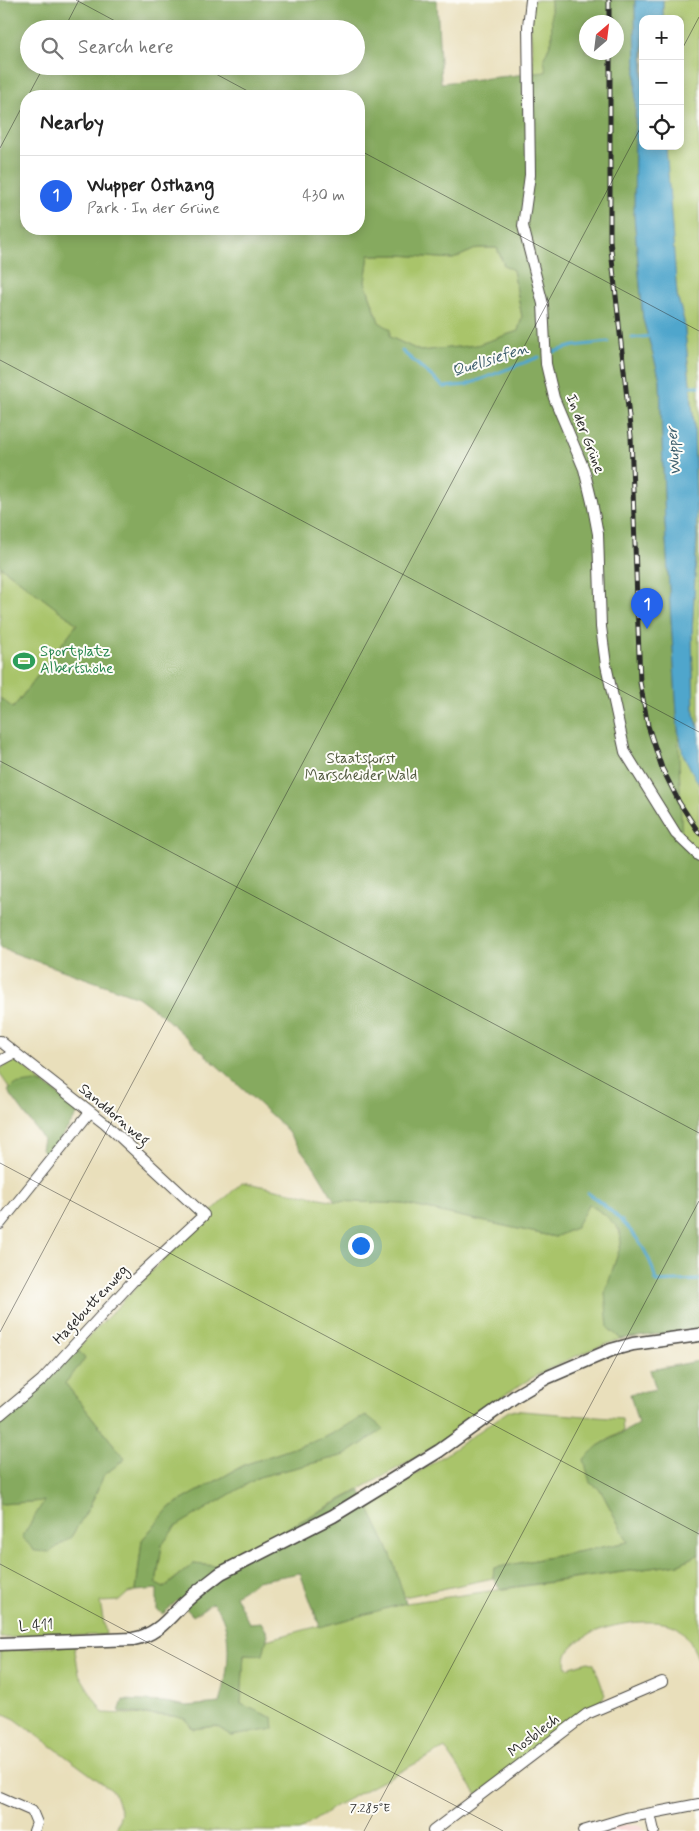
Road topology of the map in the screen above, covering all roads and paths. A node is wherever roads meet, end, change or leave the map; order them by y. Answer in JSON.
{"nodes":[{"id":1,"x":531,"y":0,"type":"edge"},
{"id":2,"x":699,"y":856,"type":"edge"},
{"id":3,"x":0,"y":1041,"type":"edge"},
{"id":4,"x":15,"y":1053,"type":"junction"},
{"id":5,"x":0,"y":1061,"type":"edge"},
{"id":6,"x":90,"y":1112,"type":"junction"},
{"id":7,"x":204,"y":1216,"type":"joint"},
{"id":8,"x":0,"y":1224,"type":"edge"},
{"id":9,"x":699,"y":1335,"type":"edge"},
{"id":10,"x":0,"y":1415,"type":"edge"},
{"id":11,"x":0,"y":1644,"type":"edge"},
{"id":12,"x":662,"y":1682,"type":"dead end"},
{"id":13,"x":0,"y":1797,"type":"edge"},
{"id":14,"x":699,"y":1804,"type":"edge"},
{"id":15,"x":650,"y":1814,"type":"junction"},
{"id":16,"x":34,"y":1831,"type":"edge"},
{"id":17,"x":433,"y":1831,"type":"edge"},
{"id":18,"x":583,"y":1831,"type":"edge"},
{"id":19,"x":654,"y":1831,"type":"edge"}],
"edges":[{"from":1,"to":2,"type":"street","name":"In der Grüne"},
{"from":3,"to":4,"type":"street","name":"Sanddornweg"},
{"from":4,"to":5,"type":"street"},
{"from":4,"to":6,"type":"street","name":"Sanddornweg"},
{"from":6,"to":7,"type":"street","name":"Sanddornweg"},
{"from":6,"to":8,"type":"street"},
{"from":7,"to":10,"type":"street","name":"Hagebuttenweg"},
{"from":9,"to":11,"type":"main road","name":"L 411","number":"L 411"},
{"from":12,"to":17,"type":"street","name":"Mosblech"},
{"from":13,"to":16,"type":"street"},
{"from":14,"to":15,"type":"street"},
{"from":15,"to":18,"type":"street"},
{"from":15,"to":19,"type":"street"}]}
